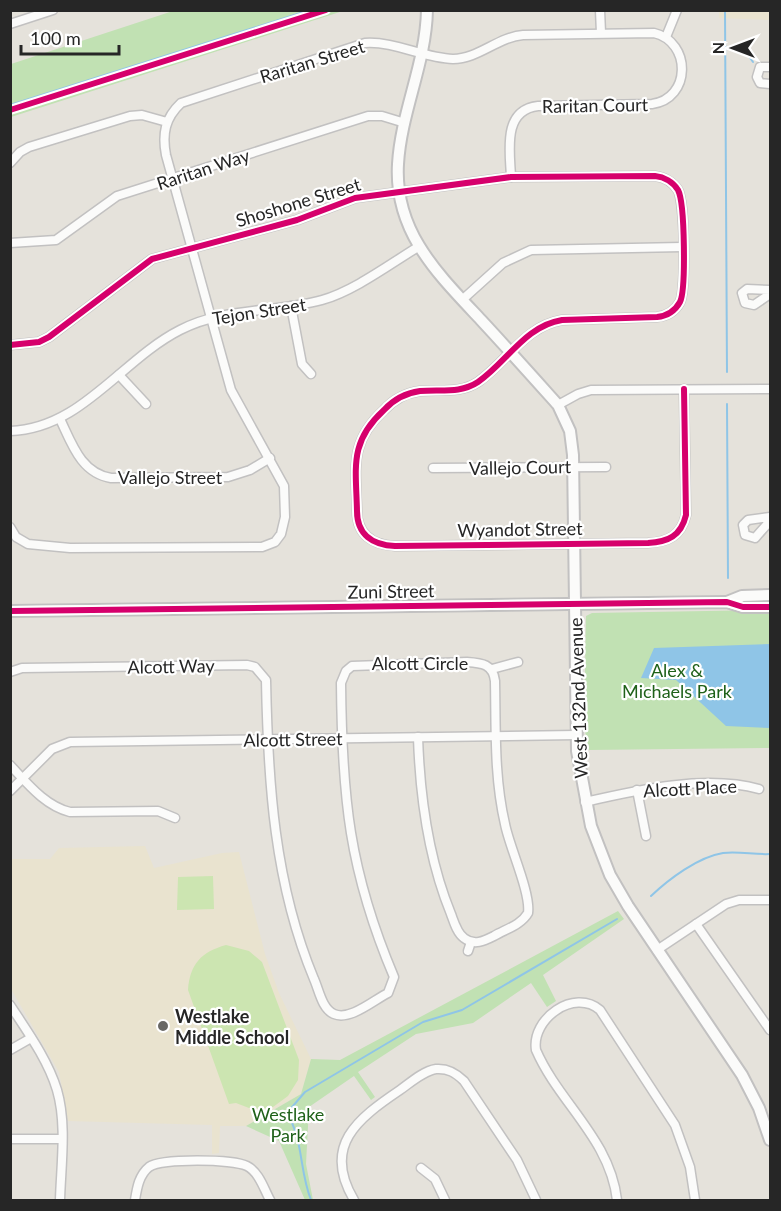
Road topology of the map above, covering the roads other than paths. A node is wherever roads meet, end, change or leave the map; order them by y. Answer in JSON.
{"nodes":[{"id":1,"x":53,"y":10,"type":"edge"},
{"id":2,"x":427,"y":10,"type":"edge"},
{"id":3,"x":600,"y":10,"type":"edge"},
{"id":4,"x":677,"y":10,"type":"edge"},
{"id":5,"x":11,"y":23,"type":"edge"},
{"id":6,"x":601,"y":33,"type":"junction"},
{"id":7,"x":666,"y":37,"type":"junction"},
{"id":8,"x":422,"y":53,"type":"junction"},
{"id":9,"x":771,"y":68,"type":"edge"},
{"id":10,"x":771,"y":84,"type":"edge"},
{"id":11,"x":166,"y":122,"type":"junction"},
{"id":12,"x":405,"y":123,"type":"junction"},
{"id":13,"x":11,"y":162,"type":"edge"},
{"id":14,"x":511,"y":177,"type":"junction"},
{"id":15,"x":174,"y":178,"type":"junction"},
{"id":16,"x":399,"y":192,"type":"junction"},
{"id":17,"x":10,"y":243,"type":"edge"},
{"id":18,"x":418,"y":247,"type":"junction"},
{"id":19,"x":682,"y":247,"type":"junction"},
{"id":20,"x":194,"y":248,"type":"junction"},
{"id":21,"x":462,"y":300,"type":"junction"},
{"id":22,"x":291,"y":306,"type":"junction"},
{"id":23,"x":211,"y":317,"type":"junction"},
{"id":24,"x":10,"y":345,"type":"edge"},
{"id":25,"x":511,"y":352,"type":"junction"},
{"id":26,"x":312,"y":374,"type":"dead end"},
{"id":27,"x":119,"y":375,"type":"junction"},
{"id":28,"x":684,"y":388,"type":"junction"},
{"id":29,"x":770,"y":389,"type":"edge"},
{"id":30,"x":771,"y":399,"type":"edge"},
{"id":31,"x":146,"y":404,"type":"dead end"},
{"id":32,"x":558,"y":405,"type":"junction"},
{"id":33,"x":60,"y":420,"type":"junction"},
{"id":34,"x":10,"y":430,"type":"edge"},
{"id":35,"x":270,"y":459,"type":"junction"},
{"id":36,"x":573,"y":467,"type":"junction"},
{"id":37,"x":606,"y":467,"type":"dead end"},
{"id":38,"x":433,"y":468,"type":"dead end"},
{"id":39,"x":10,"y":527,"type":"edge"},
{"id":40,"x":573,"y":544,"type":"junction"},
{"id":41,"x":771,"y":595,"type":"edge"},
{"id":42,"x":728,"y":602,"type":"junction"},
{"id":43,"x":574,"y":604,"type":"junction"},
{"id":44,"x":771,"y":607,"type":"edge"},
{"id":45,"x":10,"y":611,"type":"edge"},
{"id":46,"x":518,"y":662,"type":"dead end"},
{"id":47,"x":492,"y":669,"type":"junction"},
{"id":48,"x":10,"y":672,"type":"edge"},
{"id":49,"x":576,"y":735,"type":"junction"},
{"id":50,"x":496,"y":736,"type":"junction"},
{"id":51,"x":418,"y":737,"type":"junction"},
{"id":52,"x":341,"y":738,"type":"junction"},
{"id":53,"x":267,"y":739,"type":"junction"},
{"id":54,"x":10,"y":765,"type":"edge"},
{"id":55,"x":23,"y":778,"type":"junction"},
{"id":56,"x":759,"y":789,"type":"dead end"},
{"id":57,"x":637,"y":790,"type":"junction"},
{"id":58,"x":10,"y":791,"type":"edge"},
{"id":59,"x":585,"y":802,"type":"junction"},
{"id":60,"x":175,"y":818,"type":"dead end"},
{"id":61,"x":646,"y":836,"type":"dead end"},
{"id":62,"x":771,"y":900,"type":"edge"},
{"id":63,"x":696,"y":924,"type":"junction"},
{"id":64,"x":657,"y":950,"type":"junction"},
{"id":65,"x":10,"y":1005,"type":"edge"},
{"id":66,"x":335,"y":1018,"type":"joint"},
{"id":67,"x":771,"y":1030,"type":"edge"},
{"id":68,"x":31,"y":1038,"type":"junction"},
{"id":69,"x":10,"y":1050,"type":"edge"},
{"id":70,"x":10,"y":1139,"type":"edge"},
{"id":71,"x":61,"y":1139,"type":"junction"},
{"id":72,"x":771,"y":1140,"type":"edge"},
{"id":73,"x":421,"y":1168,"type":"dead end"},
{"id":74,"x":60,"y":1200,"type":"edge"},
{"id":75,"x":135,"y":1200,"type":"edge"},
{"id":76,"x":270,"y":1200,"type":"edge"},
{"id":77,"x":354,"y":1200,"type":"edge"},
{"id":78,"x":445,"y":1200,"type":"edge"},
{"id":79,"x":536,"y":1200,"type":"edge"},
{"id":80,"x":617,"y":1200,"type":"edge"},
{"id":81,"x":695,"y":1200,"type":"edge"}],
"edges":[{"from":1,"to":5,"type":"street"},
{"from":2,"to":8,"type":"street","name":"West 132nd Avenue"},
{"from":3,"to":6,"type":"street"},
{"from":4,"to":7,"type":"street"},
{"from":6,"to":7,"type":"street","name":"Raritan Street"},
{"from":6,"to":8,"type":"street","name":"Raritan Street"},
{"from":7,"to":14,"type":"street","name":"Raritan Court"},
{"from":8,"to":11,"type":"street","name":"Raritan Street"},
{"from":8,"to":12,"type":"street","name":"West 132nd Avenue"},
{"from":9,"to":10,"type":"street"},
{"from":11,"to":13,"type":"street"},
{"from":11,"to":15,"type":"street"},
{"from":12,"to":15,"type":"street","name":"Raritan Way"},
{"from":12,"to":16,"type":"street","name":"West 132nd Avenue"},
{"from":14,"to":16,"type":"street","name":"Shoshone Street"},
{"from":14,"to":19,"type":"street","name":"Shoshone Street"},
{"from":15,"to":17,"type":"street","name":"Raritan Way"},
{"from":15,"to":20,"type":"street"},
{"from":16,"to":18,"type":"street","name":"West 132nd Avenue"},
{"from":16,"to":20,"type":"street","name":"Shoshone Street"},
{"from":18,"to":21,"type":"street","name":"West 132nd Avenue"},
{"from":18,"to":22,"type":"street","name":"Tejon Street"},
{"from":19,"to":21,"type":"street"},
{"from":19,"to":25,"type":"street"},
{"from":20,"to":23,"type":"street"},
{"from":20,"to":24,"type":"street","name":"Shoshone Street"},
{"from":21,"to":25,"type":"street","name":"West 132nd Avenue"},
{"from":22,"to":23,"type":"street","name":"Tejon Street"},
{"from":22,"to":26,"type":"street"},
{"from":23,"to":27,"type":"street","name":"Tejon Street"},
{"from":23,"to":35,"type":"street"},
{"from":25,"to":32,"type":"street","name":"West 132nd Avenue"},
{"from":25,"to":40,"type":"street","name":"Wyandot Street"},
{"from":27,"to":31,"type":"street"},
{"from":27,"to":33,"type":"street","name":"Tejon Street"},
{"from":28,"to":29,"type":"street"},
{"from":28,"to":32,"type":"street"},
{"from":28,"to":40,"type":"street","name":"Wyandot Street"},
{"from":29,"to":30,"type":"street"},
{"from":32,"to":36,"type":"street","name":"West 132nd Avenue"},
{"from":33,"to":34,"type":"street","name":"Tejon Street"},
{"from":33,"to":35,"type":"street","name":"Vallejo Street"},
{"from":35,"to":39,"type":"street"},
{"from":36,"to":37,"type":"street","name":"Vallejo Court"},
{"from":36,"to":38,"type":"street","name":"Vallejo Court"},
{"from":36,"to":40,"type":"street","name":"West 132nd Avenue"},
{"from":40,"to":43,"type":"street","name":"West 132nd Avenue"},
{"from":41,"to":42,"type":"street","name":"Zuni Street"},
{"from":42,"to":43,"type":"street","name":"Zuni Street"},
{"from":42,"to":44,"type":"street","name":"Zuni Street"},
{"from":43,"to":45,"type":"street","name":"Zuni Street"},
{"from":43,"to":49,"type":"street","name":"West 132nd Avenue"},
{"from":46,"to":47,"type":"street","name":"Alcott Circle"},
{"from":47,"to":50,"type":"street","name":"Alcott Circle"},
{"from":47,"to":52,"type":"street","name":"Alcott Circle"},
{"from":48,"to":53,"type":"street","name":"Alcott Way"},
{"from":49,"to":50,"type":"street","name":"Alcott Street"},
{"from":49,"to":59,"type":"street","name":"West 132nd Avenue"},
{"from":50,"to":51,"type":"street","name":"Alcott Street"},
{"from":50,"to":51,"type":"street","name":"Alcott Circle"},
{"from":51,"to":52,"type":"street","name":"Alcott Street"},
{"from":52,"to":53,"type":"street","name":"Alcott Street"},
{"from":52,"to":66,"type":"street","name":"Alcott Circle"},
{"from":53,"to":55,"type":"street","name":"Alcott Street"},
{"from":53,"to":66,"type":"street","name":"Alcott Way"},
{"from":54,"to":55,"type":"street"},
{"from":55,"to":58,"type":"street","name":"Alcott Street"},
{"from":55,"to":60,"type":"street"},
{"from":56,"to":57,"type":"street","name":"Alcott Place"},
{"from":57,"to":59,"type":"street","name":"Alcott Place"},
{"from":57,"to":61,"type":"street"},
{"from":59,"to":64,"type":"street","name":"West 132nd Avenue"},
{"from":62,"to":63,"type":"street"},
{"from":63,"to":64,"type":"street"},
{"from":63,"to":67,"type":"street"},
{"from":64,"to":72,"type":"street","name":"West 132nd Avenue"},
{"from":65,"to":68,"type":"street"},
{"from":68,"to":69,"type":"street"},
{"from":68,"to":71,"type":"street"},
{"from":70,"to":71,"type":"street"},
{"from":71,"to":74,"type":"street"},
{"from":73,"to":78,"type":"street"},
{"from":75,"to":76,"type":"street"},
{"from":77,"to":79,"type":"street"},
{"from":80,"to":81,"type":"street"}]}
